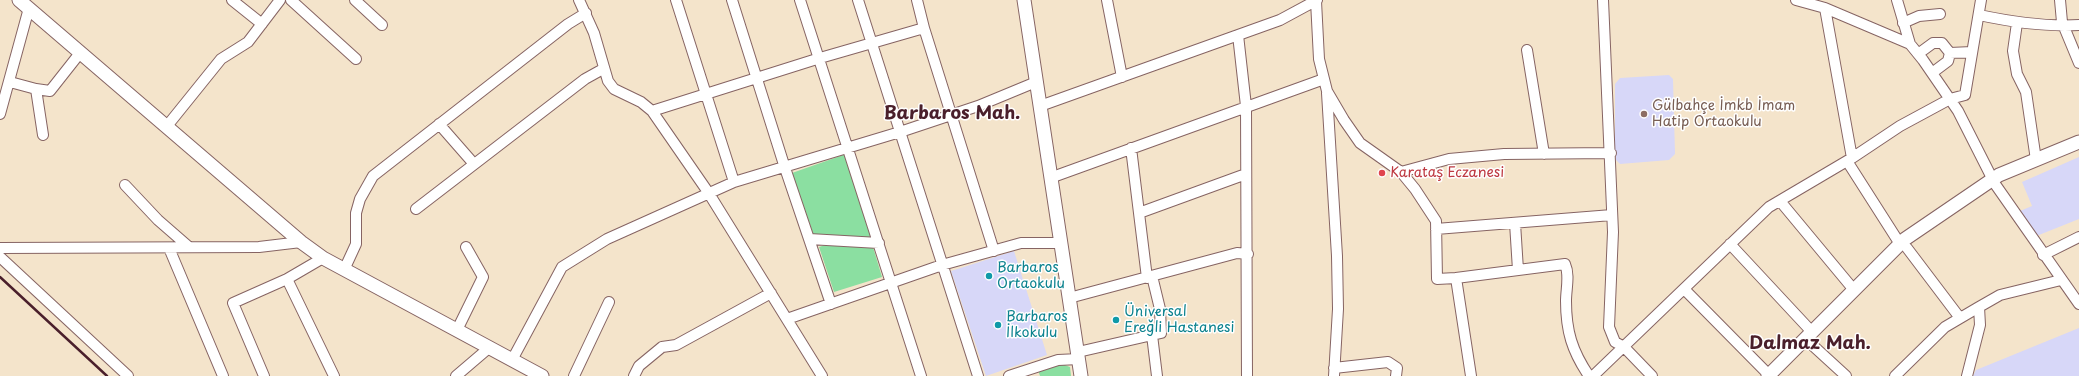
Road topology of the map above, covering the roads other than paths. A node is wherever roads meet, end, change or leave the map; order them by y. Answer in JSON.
{"nodes":[{"id":1,"x":232,"y":0,"type":"edge"},
{"id":2,"x":280,"y":0,"type":"edge"},
{"id":3,"x":291,"y":0,"type":"edge"},
{"id":4,"x":355,"y":0,"type":"edge"},
{"id":5,"x":579,"y":0,"type":"edge"},
{"id":6,"x":676,"y":0,"type":"edge"},
{"id":7,"x":732,"y":0,"type":"edge"},
{"id":8,"x":800,"y":0,"type":"edge"},
{"id":9,"x":858,"y":0,"type":"edge"},
{"id":10,"x":917,"y":0,"type":"edge"},
{"id":11,"x":1024,"y":0,"type":"edge"},
{"id":12,"x":1603,"y":0,"type":"edge"},
{"id":13,"x":1796,"y":0,"type":"edge"},
{"id":14,"x":1897,"y":0,"type":"edge"},
{"id":15,"x":1981,"y":0,"type":"edge"},
{"id":16,"x":2060,"y":0,"type":"edge"},
{"id":17,"x":1110,"y":1,"type":"edge"},
{"id":18,"x":1316,"y":1,"type":"edge"},
{"id":19,"x":24,"y":4,"type":"edge"},
{"id":20,"x":1825,"y":8,"type":"junction"},
{"id":21,"x":586,"y":13,"type":"junction"},
{"id":22,"x":1940,"y":14,"type":"dead end"},
{"id":23,"x":1979,"y":15,"type":"junction"},
{"id":24,"x":1903,"y":23,"type":"junction"},
{"id":25,"x":2017,"y":23,"type":"junction"},
{"id":26,"x":262,"y":24,"type":"junction"},
{"id":27,"x":382,"y":25,"type":"dead end"},
{"id":28,"x":2079,"y":25,"type":"edge"},
{"id":29,"x":2065,"y":26,"type":"junction"},
{"id":30,"x":924,"y":28,"type":"junction"},
{"id":31,"x":1238,"y":35,"type":"junction"},
{"id":32,"x":872,"y":42,"type":"junction"},
{"id":33,"x":1910,"y":44,"type":"junction"},
{"id":34,"x":1527,"y":50,"type":"dead end"},
{"id":35,"x":1972,"y":52,"type":"junction"},
{"id":36,"x":80,"y":53,"type":"junction"},
{"id":37,"x":1950,"y":53,"type":"junction"},
{"id":38,"x":1918,"y":54,"type":"junction"},
{"id":39,"x":820,"y":58,"type":"junction"},
{"id":40,"x":356,"y":59,"type":"dead end"},
{"id":41,"x":2079,"y":63,"type":"edge"},
{"id":42,"x":603,"y":69,"type":"junction"},
{"id":43,"x":1932,"y":73,"type":"junction"},
{"id":44,"x":1122,"y":77,"type":"junction"},
{"id":45,"x":756,"y":79,"type":"junction"},
{"id":46,"x":1324,"y":79,"type":"junction"},
{"id":47,"x":10,"y":82,"type":"junction"},
{"id":48,"x":1036,"y":82,"type":"junction"},
{"id":49,"x":36,"y":89,"type":"junction"},
{"id":50,"x":1327,"y":91,"type":"junction"},
{"id":51,"x":706,"y":94,"type":"junction"},
{"id":52,"x":1950,"y":98,"type":"junction"},
{"id":53,"x":1040,"y":106,"type":"junction"},
{"id":54,"x":1246,"y":106,"type":"junction"},
{"id":55,"x":652,"y":111,"type":"junction"},
{"id":56,"x":0,"y":114,"type":"edge"},
{"id":57,"x":952,"y":115,"type":"junction"},
{"id":58,"x":439,"y":124,"type":"junction"},
{"id":59,"x":167,"y":126,"type":"junction"},
{"id":60,"x":900,"y":132,"type":"junction"},
{"id":61,"x":43,"y":135,"type":"dead end"},
{"id":62,"x":2079,"y":142,"type":"edge"},
{"id":63,"x":848,"y":147,"type":"junction"},
{"id":64,"x":1131,"y":148,"type":"junction"},
{"id":65,"x":2079,"y":150,"type":"edge"},
{"id":66,"x":1611,"y":153,"type":"junction"},
{"id":67,"x":1544,"y":154,"type":"junction"},
{"id":68,"x":1849,"y":159,"type":"junction"},
{"id":69,"x":2036,"y":160,"type":"junction"},
{"id":70,"x":474,"y":164,"type":"junction"},
{"id":71,"x":785,"y":168,"type":"junction"},
{"id":72,"x":1401,"y":172,"type":"junction"},
{"id":73,"x":1246,"y":174,"type":"junction"},
{"id":74,"x":1050,"y":178,"type":"junction"},
{"id":75,"x":734,"y":182,"type":"junction"},
{"id":76,"x":1994,"y":182,"type":"junction"},
{"id":77,"x":125,"y":185,"type":"dead end"},
{"id":78,"x":708,"y":192,"type":"junction"},
{"id":79,"x":1780,"y":201,"type":"junction"},
{"id":80,"x":416,"y":209,"type":"dead end"},
{"id":81,"x":1139,"y":213,"type":"junction"},
{"id":82,"x":1612,"y":215,"type":"junction"},
{"id":83,"x":1515,"y":223,"type":"junction"},
{"id":84,"x":1436,"y":229,"type":"junction"},
{"id":85,"x":2079,"y":237,"type":"edge"},
{"id":86,"x":809,"y":238,"type":"junction"},
{"id":87,"x":301,"y":242,"type":"junction"},
{"id":88,"x":879,"y":243,"type":"junction"},
{"id":89,"x":1060,"y":243,"type":"junction"},
{"id":90,"x":1730,"y":244,"type":"junction"},
{"id":91,"x":1903,"y":246,"type":"junction"},
{"id":92,"x":189,"y":247,"type":"junction"},
{"id":93,"x":466,"y":247,"type":"dead end"},
{"id":94,"x":0,"y":248,"type":"edge"},
{"id":95,"x":169,"y":248,"type":"junction"},
{"id":96,"x":994,"y":251,"type":"junction"},
{"id":97,"x":1248,"y":254,"type":"junction"},
{"id":98,"x":2043,"y":255,"type":"junction"},
{"id":99,"x":0,"y":257,"type":"edge"},
{"id":100,"x":323,"y":258,"type":"junction"},
{"id":101,"x":942,"y":265,"type":"junction"},
{"id":102,"x":344,"y":270,"type":"junction"},
{"id":103,"x":1518,"y":270,"type":"junction"},
{"id":104,"x":1149,"y":277,"type":"junction"},
{"id":105,"x":1456,"y":278,"type":"junction"},
{"id":106,"x":287,"y":279,"type":"junction"},
{"id":107,"x":2061,"y":280,"type":"junction"},
{"id":108,"x":892,"y":283,"type":"junction"},
{"id":109,"x":1684,"y":289,"type":"junction"},
{"id":110,"x":1854,"y":290,"type":"junction"},
{"id":111,"x":771,"y":293,"type":"junction"},
{"id":112,"x":1069,"y":298,"type":"junction"},
{"id":113,"x":609,"y":302,"type":"dead end"},
{"id":114,"x":831,"y":304,"type":"junction"},
{"id":115,"x":2079,"y":304,"type":"edge"},
{"id":116,"x":1979,"y":307,"type":"junction"},
{"id":117,"x":1960,"y":318,"type":"junction"},
{"id":118,"x":787,"y":319,"type":"junction"},
{"id":119,"x":457,"y":330,"type":"junction"},
{"id":120,"x":1152,"y":335,"type":"junction"},
{"id":121,"x":1811,"y":338,"type":"junction"},
{"id":122,"x":490,"y":347,"type":"junction"},
{"id":123,"x":1624,"y":347,"type":"junction"},
{"id":124,"x":1078,"y":355,"type":"junction"},
{"id":125,"x":512,"y":360,"type":"junction"},
{"id":126,"x":1035,"y":372,"type":"edge"},
{"id":127,"x":1334,"y":372,"type":"edge"},
{"id":128,"x":535,"y":374,"type":"edge"},
{"id":129,"x":1899,"y":375,"type":"edge"},
{"id":130,"x":128,"y":376,"type":"edge"},
{"id":131,"x":223,"y":376,"type":"edge"},
{"id":132,"x":264,"y":376,"type":"edge"},
{"id":133,"x":334,"y":376,"type":"edge"},
{"id":134,"x":456,"y":376,"type":"edge"},
{"id":135,"x":574,"y":376,"type":"edge"},
{"id":136,"x":634,"y":376,"type":"edge"},
{"id":137,"x":822,"y":376,"type":"edge"},
{"id":138,"x":921,"y":376,"type":"edge"},
{"id":139,"x":978,"y":376,"type":"edge"},
{"id":140,"x":1008,"y":376,"type":"edge"},
{"id":141,"x":1081,"y":376,"type":"edge"},
{"id":142,"x":1157,"y":376,"type":"edge"},
{"id":143,"x":1247,"y":376,"type":"edge"},
{"id":144,"x":1396,"y":376,"type":"edge"},
{"id":145,"x":1471,"y":376,"type":"edge"},
{"id":146,"x":1589,"y":376,"type":"edge"},
{"id":147,"x":1593,"y":376,"type":"edge"},
{"id":148,"x":1652,"y":376,"type":"edge"},
{"id":149,"x":1772,"y":376,"type":"edge"},
{"id":150,"x":1846,"y":376,"type":"edge"},
{"id":151,"x":1967,"y":376,"type":"edge"}],
"edges":[{"from":1,"to":26,"type":"street"},
{"from":2,"to":26,"type":"street"},
{"from":3,"to":40,"type":"street"},
{"from":4,"to":27,"type":"street"},
{"from":5,"to":21,"type":"street"},
{"from":6,"to":51,"type":"street"},
{"from":7,"to":45,"type":"street"},
{"from":8,"to":39,"type":"street"},
{"from":9,"to":32,"type":"street"},
{"from":10,"to":30,"type":"street"},
{"from":11,"to":48,"type":"main road"},
{"from":12,"to":66,"type":"street"},
{"from":13,"to":20,"type":"street"},
{"from":14,"to":24,"type":"street"},
{"from":15,"to":23,"type":"street"},
{"from":16,"to":29,"type":"street"},
{"from":17,"to":44,"type":"street"},
{"from":18,"to":31,"type":"street"},
{"from":18,"to":46,"type":"street"},
{"from":19,"to":36,"type":"main road"},
{"from":19,"to":47,"type":"street"},
{"from":20,"to":33,"type":"street"},
{"from":20,"to":68,"type":"street"},
{"from":21,"to":42,"type":"street"},
{"from":21,"to":58,"type":"street"},
{"from":22,"to":24,"type":"street"},
{"from":23,"to":25,"type":"street"},
{"from":23,"to":35,"type":"street"},
{"from":24,"to":33,"type":"street"},
{"from":25,"to":29,"type":"street"},
{"from":25,"to":69,"type":"street"},
{"from":26,"to":59,"type":"street"},
{"from":28,"to":29,"type":"street"},
{"from":29,"to":41,"type":"street"},
{"from":30,"to":32,"type":"street"},
{"from":30,"to":57,"type":"street"},
{"from":31,"to":44,"type":"street"},
{"from":31,"to":54,"type":"street"},
{"from":32,"to":39,"type":"street"},
{"from":32,"to":60,"type":"street"},
{"from":33,"to":38,"type":"street"},
{"from":34,"to":67,"type":"street"},
{"from":35,"to":37,"type":"street"},
{"from":35,"to":52,"type":"street"},
{"from":36,"to":49,"type":"street"},
{"from":36,"to":59,"type":"main road"},
{"from":37,"to":38,"type":"street"},
{"from":37,"to":43,"type":"street"},
{"from":38,"to":43,"type":"street"},
{"from":39,"to":45,"type":"street"},
{"from":39,"to":63,"type":"street"},
{"from":42,"to":55,"type":"street"},
{"from":42,"to":70,"type":"street"},
{"from":43,"to":52,"type":"street"},
{"from":44,"to":53,"type":"street"},
{"from":45,"to":51,"type":"street"},
{"from":45,"to":71,"type":"street"},
{"from":46,"to":50,"type":"street"},
{"from":46,"to":54,"type":"street"},
{"from":47,"to":49,"type":"street"},
{"from":47,"to":56,"type":"street"},
{"from":48,"to":53,"type":"main road"},
{"from":48,"to":57,"type":"street"},
{"from":49,"to":61,"type":"street"},
{"from":50,"to":72,"type":"street"},
{"from":50,"to":127,"type":"street"},
{"from":51,"to":55,"type":"street"},
{"from":51,"to":75,"type":"street"},
{"from":52,"to":68,"type":"street"},
{"from":52,"to":76,"type":"street"},
{"from":53,"to":74,"type":"main road"},
{"from":54,"to":64,"type":"street"},
{"from":54,"to":73,"type":"street"},
{"from":55,"to":78,"type":"street"},
{"from":57,"to":60,"type":"street"},
{"from":57,"to":96,"type":"street"},
{"from":58,"to":70,"type":"street"},
{"from":58,"to":102,"type":"street"},
{"from":59,"to":87,"type":"main road"},
{"from":60,"to":63,"type":"street"},
{"from":60,"to":101,"type":"street"},
{"from":62,"to":69,"type":"main road"},
{"from":63,"to":71,"type":"street"},
{"from":63,"to":88,"type":"street"},
{"from":64,"to":74,"type":"street"},
{"from":64,"to":81,"type":"street"},
{"from":65,"to":76,"type":"main road"},
{"from":66,"to":67,"type":"street"},
{"from":66,"to":82,"type":"street"},
{"from":67,"to":72,"type":"street"},
{"from":68,"to":79,"type":"street"},
{"from":68,"to":91,"type":"street"},
{"from":69,"to":76,"type":"main road"},
{"from":70,"to":80,"type":"street"},
{"from":71,"to":75,"type":"street"},
{"from":71,"to":86,"type":"street"},
{"from":72,"to":84,"type":"street"},
{"from":73,"to":81,"type":"street"},
{"from":73,"to":97,"type":"street"},
{"from":74,"to":89,"type":"main road"},
{"from":75,"to":78,"type":"street"},
{"from":76,"to":91,"type":"main road"},
{"from":76,"to":98,"type":"street"},
{"from":77,"to":92,"type":"street"},
{"from":78,"to":111,"type":"street"},
{"from":78,"to":125,"type":"street"},
{"from":79,"to":90,"type":"street"},
{"from":79,"to":110,"type":"street"},
{"from":81,"to":104,"type":"street"},
{"from":82,"to":83,"type":"street"},
{"from":82,"to":123,"type":"street"},
{"from":83,"to":84,"type":"street"},
{"from":83,"to":103,"type":"street"},
{"from":84,"to":105,"type":"street"},
{"from":85,"to":98,"type":"street"},
{"from":86,"to":88,"type":"street"},
{"from":86,"to":114,"type":"street"},
{"from":87,"to":92,"type":"street"},
{"from":87,"to":100,"type":"main road"},
{"from":88,"to":108,"type":"street"},
{"from":89,"to":96,"type":"street"},
{"from":89,"to":112,"type":"main road"},
{"from":90,"to":109,"type":"street"},
{"from":90,"to":121,"type":"street"},
{"from":91,"to":110,"type":"main road"},
{"from":91,"to":117,"type":"street"},
{"from":91,"to":121,"type":"main road"},
{"from":92,"to":95,"type":"street"},
{"from":93,"to":119,"type":"street"},
{"from":94,"to":95,"type":"street"},
{"from":95,"to":131,"type":"street"},
{"from":96,"to":101,"type":"street"},
{"from":97,"to":104,"type":"street"},
{"from":97,"to":143,"type":"street"},
{"from":98,"to":107,"type":"street"},
{"from":99,"to":130,"type":"street"},
{"from":100,"to":102,"type":"main road"},
{"from":100,"to":106,"type":"street"},
{"from":101,"to":108,"type":"street"},
{"from":101,"to":139,"type":"street"},
{"from":102,"to":119,"type":"main road"},
{"from":103,"to":105,"type":"street"},
{"from":103,"to":146,"type":"street"},
{"from":104,"to":112,"type":"street"},
{"from":104,"to":120,"type":"street"},
{"from":105,"to":145,"type":"street"},
{"from":106,"to":132,"type":"street"},
{"from":106,"to":133,"type":"street"},
{"from":107,"to":115,"type":"street"},
{"from":107,"to":116,"type":"street"},
{"from":108,"to":114,"type":"street"},
{"from":108,"to":138,"type":"street"},
{"from":109,"to":123,"type":"street"},
{"from":109,"to":149,"type":"street"},
{"from":110,"to":121,"type":"main road"},
{"from":111,"to":118,"type":"street"},
{"from":111,"to":136,"type":"street"},
{"from":112,"to":124,"type":"main road"},
{"from":113,"to":135,"type":"street"},
{"from":114,"to":118,"type":"street"},
{"from":116,"to":117,"type":"street"},
{"from":116,"to":151,"type":"street"},
{"from":117,"to":129,"type":"street"},
{"from":118,"to":137,"type":"street"},
{"from":119,"to":122,"type":"main road"},
{"from":120,"to":124,"type":"street"},
{"from":120,"to":142,"type":"street"},
{"from":121,"to":149,"type":"main road"},
{"from":121,"to":150,"type":"street"},
{"from":122,"to":125,"type":"main road"},
{"from":122,"to":134,"type":"street"},
{"from":123,"to":147,"type":"street"},
{"from":123,"to":148,"type":"street"},
{"from":124,"to":126,"type":"street"},
{"from":124,"to":141,"type":"main road"},
{"from":125,"to":128,"type":"main road"},
{"from":126,"to":140,"type":"street"},
{"from":127,"to":144,"type":"street"}]}
